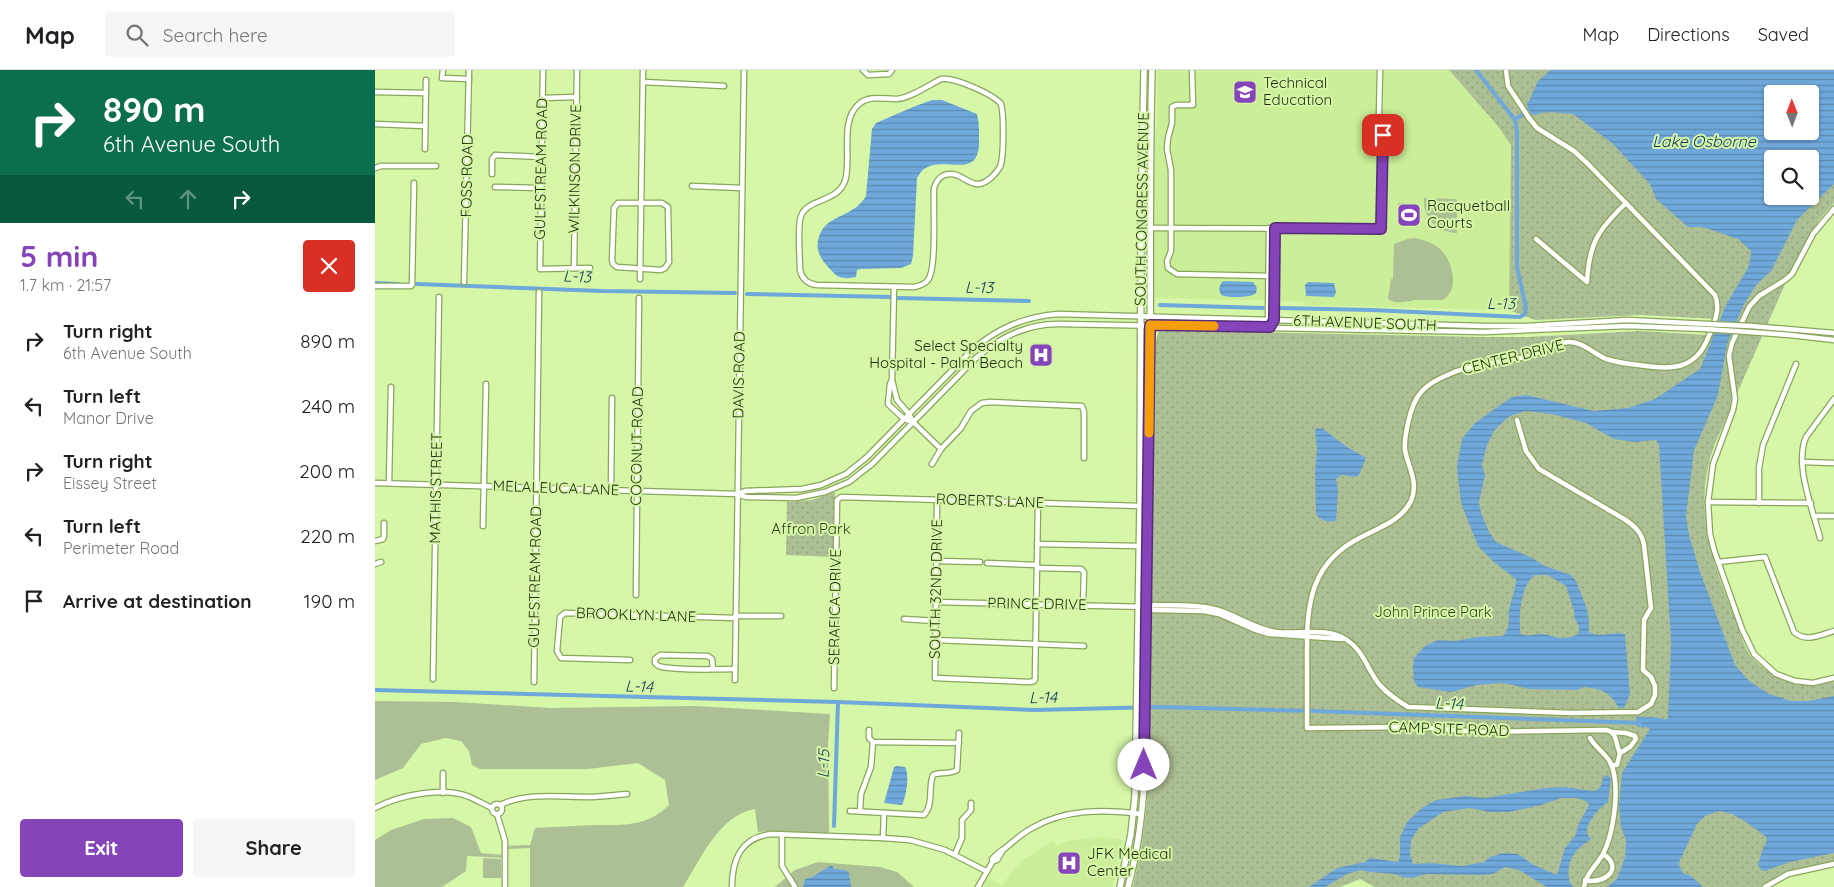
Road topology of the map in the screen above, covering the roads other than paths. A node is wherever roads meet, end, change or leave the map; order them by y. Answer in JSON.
{"nodes":[{"id":1,"x":443,"y":70,"type":"edge"},
{"id":2,"x":469,"y":70,"type":"edge"},
{"id":3,"x":543,"y":70,"type":"edge"},
{"id":4,"x":577,"y":70,"type":"edge"},
{"id":5,"x":643,"y":70,"type":"edge"},
{"id":6,"x":745,"y":70,"type":"edge"},
{"id":7,"x":863,"y":70,"type":"edge"},
{"id":8,"x":892,"y":70,"type":"edge"},
{"id":9,"x":1144,"y":70,"type":"edge"},
{"id":10,"x":1152,"y":70,"type":"edge"},
{"id":11,"x":1192,"y":70,"type":"edge"},
{"id":12,"x":1379,"y":70,"type":"edge"},
{"id":13,"x":1506,"y":70,"type":"edge"},
{"id":14,"x":469,"y":78,"type":"junction"},
{"id":15,"x":426,"y":80,"type":"dead end"},
{"id":16,"x":643,"y":82,"type":"junction"},
{"id":17,"x":724,"y":86,"type":"dead end"},
{"id":18,"x":375,"y":92,"type":"edge"},
{"id":19,"x":425,"y":93,"type":"junction"},
{"id":20,"x":577,"y":97,"type":"junction"},
{"id":21,"x":542,"y":98,"type":"junction"},
{"id":22,"x":375,"y":124,"type":"edge"},
{"id":23,"x":425,"y":126,"type":"junction"},
{"id":24,"x":1556,"y":140,"type":"junction"},
{"id":25,"x":1552,"y":145,"type":"dead end"},
{"id":26,"x":425,"y":149,"type":"dead end"},
{"id":27,"x":541,"y":157,"type":"junction"},
{"id":28,"x":436,"y":166,"type":"dead end"},
{"id":29,"x":375,"y":168,"type":"edge"},
{"id":30,"x":492,"y":174,"type":"dead end"},
{"id":31,"x":415,"y":183,"type":"dead end"},
{"id":32,"x":495,"y":186,"type":"dead end"},
{"id":33,"x":692,"y":186,"type":"dead end"},
{"id":34,"x":541,"y":188,"type":"junction"},
{"id":35,"x":742,"y":188,"type":"junction"},
{"id":36,"x":1625,"y":202,"type":"junction"},
{"id":37,"x":641,"y":203,"type":"junction"},
{"id":38,"x":1834,"y":209,"type":"edge"},
{"id":39,"x":1149,"y":228,"type":"junction"},
{"id":40,"x":1170,"y":228,"type":"junction"},
{"id":41,"x":1272,"y":228,"type":"junction"},
{"id":42,"x":1536,"y":238,"type":"dead end"},
{"id":43,"x":574,"y":268,"type":"junction"},
{"id":44,"x":590,"y":268,"type":"dead end"},
{"id":45,"x":640,"y":269,"type":"junction"},
{"id":46,"x":1271,"y":276,"type":"junction"},
{"id":47,"x":640,"y":279,"type":"dead end"},
{"id":48,"x":464,"y":282,"type":"dead end"},
{"id":49,"x":375,"y":286,"type":"edge"},
{"id":50,"x":894,"y":287,"type":"junction"},
{"id":51,"x":539,"y":292,"type":"dead end"},
{"id":52,"x":439,"y":297,"type":"dead end"},
{"id":53,"x":639,"y":298,"type":"dead end"},
{"id":54,"x":1140,"y":316,"type":"junction"},
{"id":55,"x":1150,"y":316,"type":"junction"},
{"id":56,"x":1267,"y":320,"type":"junction"},
{"id":57,"x":1274,"y":320,"type":"junction"},
{"id":58,"x":1140,"y":325,"type":"junction"},
{"id":59,"x":1150,"y":325,"type":"junction"},
{"id":60,"x":1270,"y":327,"type":"junction"},
{"id":61,"x":1834,"y":333,"type":"edge"},
{"id":62,"x":1834,"y":340,"type":"edge"},
{"id":63,"x":1796,"y":364,"type":"dead end"},
{"id":64,"x":892,"y":380,"type":"junction"},
{"id":65,"x":486,"y":384,"type":"dead end"},
{"id":66,"x":391,"y":387,"type":"dead end"},
{"id":67,"x":611,"y":398,"type":"dead end"},
{"id":68,"x":1834,"y":399,"type":"edge"},
{"id":69,"x":1832,"y":406,"type":"edge"},
{"id":70,"x":909,"y":414,"type":"junction"},
{"id":71,"x":905,"y":419,"type":"junction"},
{"id":72,"x":1517,"y":420,"type":"dead end"},
{"id":73,"x":913,"y":422,"type":"junction"},
{"id":74,"x":941,"y":449,"type":"junction"},
{"id":75,"x":1084,"y":458,"type":"dead end"},
{"id":76,"x":1803,"y":462,"type":"junction"},
{"id":77,"x":1834,"y":463,"type":"edge"},
{"id":78,"x":931,"y":464,"type":"dead end"},
{"id":79,"x":838,"y":478,"type":"joint"},
{"id":80,"x":375,"y":483,"type":"edge"},
{"id":81,"x":389,"y":484,"type":"junction"},
{"id":82,"x":436,"y":485,"type":"junction"},
{"id":83,"x":484,"y":486,"type":"junction"},
{"id":84,"x":840,"y":486,"type":"joint"},
{"id":85,"x":537,"y":488,"type":"junction"},
{"id":86,"x":611,"y":490,"type":"junction"},
{"id":87,"x":637,"y":491,"type":"junction"},
{"id":88,"x":737,"y":494,"type":"junction"},
{"id":89,"x":841,"y":497,"type":"joint"},
{"id":90,"x":937,"y":500,"type":"junction"},
{"id":91,"x":1708,"y":502,"type":"junction"},
{"id":92,"x":1038,"y":503,"type":"junction"},
{"id":93,"x":1759,"y":503,"type":"junction"},
{"id":94,"x":1811,"y":504,"type":"junction"},
{"id":95,"x":1143,"y":506,"type":"junction"},
{"id":96,"x":1815,"y":516,"type":"junction"},
{"id":97,"x":1834,"y":516,"type":"edge"},
{"id":98,"x":384,"y":523,"type":"dead end"},
{"id":99,"x":483,"y":526,"type":"dead end"},
{"id":100,"x":1820,"y":538,"type":"dead end"},
{"id":101,"x":375,"y":541,"type":"edge"},
{"id":102,"x":1037,"y":544,"type":"junction"},
{"id":103,"x":1139,"y":546,"type":"junction"},
{"id":104,"x":937,"y":561,"type":"junction"},
{"id":105,"x":381,"y":562,"type":"dead end"},
{"id":106,"x":980,"y":562,"type":"dead end"},
{"id":107,"x":1718,"y":562,"type":"junction"},
{"id":108,"x":987,"y":563,"type":"dead end"},
{"id":109,"x":375,"y":564,"type":"edge"},
{"id":110,"x":1037,"y":567,"type":"junction"},
{"id":111,"x":636,"y":595,"type":"dead end"},
{"id":112,"x":936,"y":602,"type":"junction"},
{"id":113,"x":1036,"y":604,"type":"junction"},
{"id":114,"x":1083,"y":606,"type":"junction"},
{"id":115,"x":1144,"y":607,"type":"junction"},
{"id":116,"x":781,"y":616,"type":"dead end"},
{"id":117,"x":735,"y":617,"type":"junction"},
{"id":118,"x":904,"y":619,"type":"dead end"},
{"id":119,"x":936,"y":621,"type":"junction"},
{"id":120,"x":1834,"y":631,"type":"edge"},
{"id":121,"x":1307,"y":635,"type":"junction"},
{"id":122,"x":935,"y":640,"type":"junction"},
{"id":123,"x":1036,"y":644,"type":"junction"},
{"id":124,"x":1084,"y":646,"type":"dead end"},
{"id":125,"x":630,"y":660,"type":"dead end"},
{"id":126,"x":713,"y":668,"type":"junction"},
{"id":127,"x":735,"y":669,"type":"junction"},
{"id":128,"x":1834,"y":678,"type":"edge"},
{"id":129,"x":433,"y":679,"type":"dead end"},
{"id":130,"x":735,"y":680,"type":"dead end"},
{"id":131,"x":534,"y":682,"type":"dead end"},
{"id":132,"x":834,"y":688,"type":"dead end"},
{"id":133,"x":1307,"y":728,"type":"joint"},
{"id":134,"x":869,"y":730,"type":"dead end"},
{"id":135,"x":1576,"y":731,"type":"junction"},
{"id":136,"x":1595,"y":731,"type":"junction"},
{"id":137,"x":1612,"y":732,"type":"junction"},
{"id":138,"x":959,"y":733,"type":"dead end"},
{"id":139,"x":1589,"y":737,"type":"junction"},
{"id":140,"x":873,"y":742,"type":"junction"},
{"id":141,"x":959,"y":744,"type":"junction"},
{"id":142,"x":1620,"y":753,"type":"junction"},
{"id":143,"x":1610,"y":763,"type":"junction"},
{"id":144,"x":1617,"y":764,"type":"junction"},
{"id":145,"x":443,"y":773,"type":"dead end"},
{"id":146,"x":1615,"y":784,"type":"junction"},
{"id":147,"x":443,"y":793,"type":"junction"},
{"id":148,"x":627,"y":794,"type":"dead end"},
{"id":149,"x":971,"y":803,"type":"dead end"},
{"id":150,"x":500,"y":805,"type":"junction"},
{"id":151,"x":375,"y":808,"type":"edge"},
{"id":152,"x":492,"y":808,"type":"junction"},
{"id":153,"x":850,"y":811,"type":"dead end"},
{"id":154,"x":860,"y":811,"type":"junction"},
{"id":155,"x":884,"y":813,"type":"junction"},
{"id":156,"x":1134,"y":813,"type":"junction"},
{"id":157,"x":497,"y":814,"type":"junction"},
{"id":158,"x":1141,"y":814,"type":"junction"},
{"id":159,"x":782,"y":834,"type":"junction"},
{"id":160,"x":883,"y":838,"type":"junction"},
{"id":161,"x":955,"y":854,"type":"junction"},
{"id":162,"x":1603,"y":854,"type":"junction"},
{"id":163,"x":1834,"y":864,"type":"edge"},
{"id":164,"x":986,"y":871,"type":"junction"},
{"id":165,"x":1585,"y":880,"type":"junction"},
{"id":166,"x":505,"y":887,"type":"edge"},
{"id":167,"x":732,"y":887,"type":"edge"},
{"id":168,"x":795,"y":887,"type":"edge"},
{"id":169,"x":978,"y":887,"type":"edge"},
{"id":170,"x":1120,"y":887,"type":"edge"},
{"id":171,"x":1128,"y":887,"type":"edge"},
{"id":172,"x":1584,"y":887,"type":"edge"},
{"id":173,"x":1765,"y":887,"type":"edge"}],
"edges":[{"from":1,"to":14,"type":"street"},
{"from":2,"to":14,"type":"street","name":"FOSS ROAD"},
{"from":3,"to":21,"type":"street","name":"GULFSTREAM ROAD"},
{"from":4,"to":20,"type":"street","name":"WILKINSON DRIVE"},
{"from":5,"to":16,"type":"street"},
{"from":6,"to":35,"type":"street","name":"DAVIS ROAD"},
{"from":7,"to":8,"type":"street"},
{"from":9,"to":54,"type":"main road","name":"SOUTH CONGRESS AVENUE"},
{"from":10,"to":39,"type":"main road","name":"SOUTH CONGRESS AVENUE"},
{"from":11,"to":40,"type":"street"},
{"from":12,"to":41,"type":"street"},
{"from":13,"to":24,"type":"street","name":"CENTER DRIVE"},
{"from":14,"to":48,"type":"street","name":"FOSS ROAD"},
{"from":15,"to":19,"type":"street"},
{"from":16,"to":17,"type":"street"},
{"from":16,"to":37,"type":"street"},
{"from":18,"to":19,"type":"street"},
{"from":19,"to":23,"type":"street"},
{"from":20,"to":21,"type":"street"},
{"from":20,"to":43,"type":"street","name":"WILKINSON DRIVE"},
{"from":21,"to":27,"type":"street","name":"GULFSTREAM ROAD"},
{"from":22,"to":23,"type":"street"},
{"from":23,"to":26,"type":"street"},
{"from":24,"to":25,"type":"street"},
{"from":24,"to":36,"type":"street","name":"CENTER DRIVE"},
{"from":27,"to":30,"type":"street"},
{"from":27,"to":34,"type":"street","name":"GULFSTREAM ROAD"},
{"from":28,"to":29,"type":"street"},
{"from":31,"to":49,"type":"street"},
{"from":32,"to":34,"type":"street"},
{"from":33,"to":35,"type":"street"},
{"from":34,"to":43,"type":"street","name":"GULFSTREAM ROAD"},
{"from":35,"to":88,"type":"street","name":"DAVIS ROAD"},
{"from":36,"to":42,"type":"street"},
{"from":36,"to":121,"type":"street","name":"CENTER DRIVE"},
{"from":37,"to":45,"type":"street"},
{"from":37,"to":45,"type":"street"},
{"from":37,"to":45,"type":"street"},
{"from":38,"to":91,"type":"street"},
{"from":39,"to":40,"type":"street"},
{"from":39,"to":55,"type":"main road","name":"SOUTH CONGRESS AVENUE"},
{"from":40,"to":41,"type":"street"},
{"from":40,"to":46,"type":"street"},
{"from":41,"to":46,"type":"street"},
{"from":43,"to":44,"type":"street"},
{"from":45,"to":47,"type":"street"},
{"from":46,"to":56,"type":"street"},
{"from":46,"to":57,"type":"street"},
{"from":50,"to":50,"type":"street"},
{"from":50,"to":64,"type":"street"},
{"from":51,"to":85,"type":"street","name":"GULFSTREAM ROAD"},
{"from":52,"to":82,"type":"street","name":"MATHIS STREET"},
{"from":53,"to":87,"type":"street","name":"COCONUT ROAD"},
{"from":54,"to":55,"type":"street","name":"6TH AVENUE SOUTH"},
{"from":54,"to":58,"type":"main road","name":"SOUTH CONGRESS AVENUE"},
{"from":54,"to":70,"type":"street","name":"6TH AVENUE SOUTH"},
{"from":55,"to":56,"type":"street","name":"6TH AVENUE SOUTH"},
{"from":55,"to":59,"type":"main road","name":"SOUTH CONGRESS AVENUE"},
{"from":56,"to":57,"type":"street","name":"6TH AVENUE SOUTH"},
{"from":56,"to":60,"type":"street"},
{"from":57,"to":60,"type":"street"},
{"from":57,"to":61,"type":"street","name":"6TH AVENUE SOUTH","bridge":true},
{"from":58,"to":59,"type":"street","name":"6TH AVENUE SOUTH"},
{"from":58,"to":73,"type":"street","name":"6TH AVENUE SOUTH"},
{"from":58,"to":95,"type":"main road","name":"SOUTH CONGRESS AVENUE"},
{"from":59,"to":60,"type":"street","name":"6TH AVENUE SOUTH"},
{"from":59,"to":95,"type":"main road","name":"SOUTH CONGRESS AVENUE"},
{"from":60,"to":62,"type":"street","name":"6TH AVENUE SOUTH","bridge":true},
{"from":63,"to":93,"type":"street"},
{"from":64,"to":70,"type":"street"},
{"from":64,"to":71,"type":"street"},
{"from":65,"to":83,"type":"street"},
{"from":66,"to":81,"type":"street"},
{"from":67,"to":86,"type":"street"},
{"from":68,"to":69,"type":"street"},
{"from":69,"to":76,"type":"street"},
{"from":70,"to":71,"type":"street","name":"6TH AVENUE SOUTH"},
{"from":70,"to":73,"type":"street"},
{"from":71,"to":73,"type":"street"},
{"from":71,"to":79,"type":"street","name":"6TH AVENUE SOUTH"},
{"from":72,"to":121,"type":"street","name":"PRINCE DRIVE"},
{"from":73,"to":74,"type":"street"},
{"from":73,"to":84,"type":"street","name":"6TH AVENUE SOUTH"},
{"from":74,"to":75,"type":"street"},
{"from":74,"to":78,"type":"street"},
{"from":76,"to":77,"type":"street"},
{"from":76,"to":94,"type":"street"},
{"from":79,"to":88,"type":"street","name":"MELALEUCA LANE"},
{"from":80,"to":81,"type":"street","name":"MELALEUCA LANE"},
{"from":81,"to":82,"type":"street","name":"MELALEUCA LANE"},
{"from":82,"to":83,"type":"street","name":"MELALEUCA LANE"},
{"from":82,"to":129,"type":"street","name":"MATHIS STREET"},
{"from":83,"to":85,"type":"street","name":"MELALEUCA LANE"},
{"from":83,"to":99,"type":"street"},
{"from":84,"to":88,"type":"street","name":"MELALEUCA LANE"},
{"from":85,"to":86,"type":"street","name":"MELALEUCA LANE"},
{"from":85,"to":131,"type":"street","name":"GULFSTREAM ROAD"},
{"from":86,"to":87,"type":"street","name":"MELALEUCA LANE"},
{"from":87,"to":88,"type":"street","name":"MELALEUCA LANE"},
{"from":87,"to":111,"type":"street","name":"COCONUT ROAD"},
{"from":88,"to":117,"type":"street","name":"DAVIS ROAD"},
{"from":89,"to":90,"type":"street","name":"ROBERTS LANE"},
{"from":89,"to":132,"type":"street","name":"SERAFICA DRIVE"},
{"from":90,"to":92,"type":"street","name":"ROBERTS LANE"},
{"from":90,"to":104,"type":"street","name":"SOUTH 32ND DRIVE"},
{"from":91,"to":93,"type":"street"},
{"from":91,"to":107,"type":"street"},
{"from":92,"to":95,"type":"street","name":"ROBERTS LANE"},
{"from":92,"to":102,"type":"street"},
{"from":93,"to":94,"type":"street"},
{"from":94,"to":96,"type":"street"},
{"from":95,"to":103,"type":"main road","name":"SOUTH CONGRESS AVENUE"},
{"from":95,"to":115,"type":"main road","name":"SOUTH CONGRESS AVENUE"},
{"from":96,"to":97,"type":"street"},
{"from":96,"to":100,"type":"street"},
{"from":98,"to":101,"type":"street"},
{"from":102,"to":103,"type":"street"},
{"from":102,"to":110,"type":"street"},
{"from":103,"to":115,"type":"main road","name":"SOUTH CONGRESS AVENUE"},
{"from":104,"to":106,"type":"street"},
{"from":104,"to":112,"type":"street","name":"SOUTH 32ND DRIVE"},
{"from":105,"to":109,"type":"street"},
{"from":107,"to":120,"type":"street"},
{"from":107,"to":128,"type":"street"},
{"from":108,"to":110,"type":"street"},
{"from":110,"to":113,"type":"street"},
{"from":110,"to":114,"type":"street"},
{"from":112,"to":113,"type":"street","name":"PRINCE DRIVE"},
{"from":112,"to":119,"type":"street","name":"SOUTH 32ND DRIVE"},
{"from":113,"to":114,"type":"street","name":"PRINCE DRIVE"},
{"from":113,"to":123,"type":"street"},
{"from":114,"to":115,"type":"street","name":"PRINCE DRIVE"},
{"from":115,"to":121,"type":"street","name":"PRINCE DRIVE"},
{"from":115,"to":156,"type":"main road","name":"SOUTH CONGRESS AVENUE"},
{"from":115,"to":158,"type":"main road","name":"SOUTH CONGRESS AVENUE"},
{"from":116,"to":117,"type":"street"},
{"from":117,"to":125,"type":"street","name":"BROOKLYN LANE"},
{"from":117,"to":127,"type":"street","name":"DAVIS ROAD"},
{"from":118,"to":119,"type":"street"},
{"from":119,"to":122,"type":"street","name":"SOUTH 32ND DRIVE"},
{"from":121,"to":133,"type":"street","name":"CENTER DRIVE"},
{"from":122,"to":123,"type":"street"},
{"from":122,"to":123,"type":"street","name":"SOUTH 32ND DRIVE"},
{"from":123,"to":124,"type":"street"},
{"from":126,"to":126,"type":"street"},
{"from":126,"to":127,"type":"street"},
{"from":127,"to":130,"type":"street","name":"DAVIS ROAD"},
{"from":133,"to":135,"type":"street","name":"CAMP SITE ROAD"},
{"from":134,"to":140,"type":"street"},
{"from":135,"to":136,"type":"street"},
{"from":135,"to":139,"type":"street","name":"CAMP SITE ROAD"},
{"from":136,"to":137,"type":"street"},
{"from":136,"to":139,"type":"street"},
{"from":137,"to":142,"type":"street"},
{"from":137,"to":142,"type":"street"},
{"from":138,"to":141,"type":"street"},
{"from":139,"to":143,"type":"street","name":"CAMP SITE ROAD"},
{"from":140,"to":141,"type":"street"},
{"from":140,"to":154,"type":"street"},
{"from":141,"to":155,"type":"street"},
{"from":142,"to":144,"type":"street"},
{"from":143,"to":144,"type":"street"},
{"from":143,"to":146,"type":"street","name":"CAMP SITE ROAD"},
{"from":144,"to":146,"type":"street"},
{"from":145,"to":147,"type":"street"},
{"from":146,"to":162,"type":"street","name":"CAMP SITE ROAD"},
{"from":147,"to":151,"type":"street"},
{"from":147,"to":152,"type":"street"},
{"from":148,"to":150,"type":"street"},
{"from":149,"to":161,"type":"street"},
{"from":150,"to":152,"type":"street"},
{"from":150,"to":157,"type":"street"},
{"from":152,"to":157,"type":"street"},
{"from":153,"to":154,"type":"street"},
{"from":154,"to":155,"type":"street"},
{"from":155,"to":160,"type":"street"},
{"from":156,"to":158,"type":"street"},
{"from":156,"to":164,"type":"street"},
{"from":156,"to":170,"type":"main road","name":"SOUTH CONGRESS AVENUE"},
{"from":157,"to":166,"type":"street"},
{"from":158,"to":171,"type":"main road","name":"SOUTH CONGRESS AVENUE"},
{"from":159,"to":160,"type":"street"},
{"from":159,"to":167,"type":"street"},
{"from":159,"to":168,"type":"street"},
{"from":160,"to":161,"type":"street"},
{"from":161,"to":164,"type":"street"},
{"from":162,"to":165,"type":"street","name":"CAMP SITE ROAD"},
{"from":162,"to":165,"type":"street"},
{"from":163,"to":173,"type":"street"},
{"from":164,"to":169,"type":"street"},
{"from":165,"to":172,"type":"street","name":"CAMP SITE ROAD"}]}
